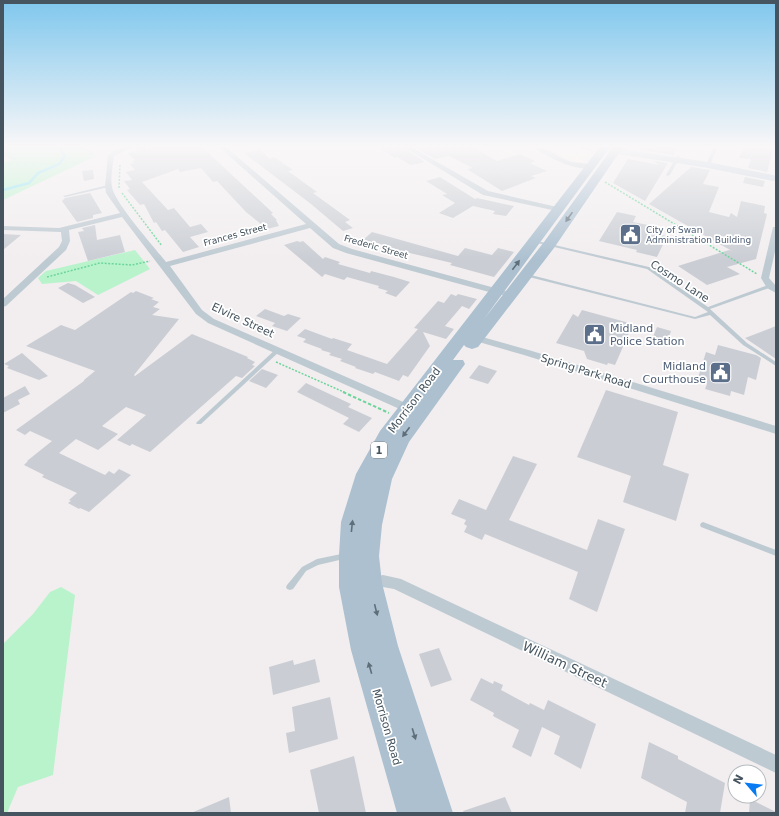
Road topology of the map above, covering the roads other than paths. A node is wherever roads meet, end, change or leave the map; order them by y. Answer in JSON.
{"nodes":[{"id":1,"x":265,"y":185,"type":"edge"},
{"id":2,"x":472,"y":185,"type":"edge"},
{"id":3,"x":578,"y":185,"type":"edge"},
{"id":4,"x":583,"y":185,"type":"edge"},
{"id":5,"x":108,"y":186,"type":"joint"},
{"id":6,"x":65,"y":196,"type":"dead end"},
{"id":7,"x":557,"y":209,"type":"junction"},
{"id":8,"x":124,"y":214,"type":"junction"},
{"id":9,"x":311,"y":225,"type":"junction"},
{"id":10,"x":3,"y":228,"type":"edge"},
{"id":11,"x":65,"y":229,"type":"junction"},
{"id":12,"x":776,"y":232,"type":"edge"},
{"id":13,"x":541,"y":243,"type":"junction"},
{"id":14,"x":165,"y":265,"type":"junction"},
{"id":15,"x":527,"y":275,"type":"junction"},
{"id":16,"x":770,"y":285,"type":"edge"},
{"id":17,"x":503,"y":293,"type":"junction"},
{"id":18,"x":3,"y":304,"type":"edge"},
{"id":19,"x":707,"y":308,"type":"junction"},
{"id":20,"x":711,"y":313,"type":"junction"},
{"id":21,"x":470,"y":337,"type":"junction"},
{"id":22,"x":278,"y":350,"type":"junction"},
{"id":23,"x":776,"y":364,"type":"edge"},
{"id":24,"x":406,"y":412,"type":"junction"},
{"id":25,"x":199,"y":423,"type":"dead end"},
{"id":26,"x":776,"y":430,"type":"edge"},
{"id":27,"x":703,"y":525,"type":"dead end"},
{"id":28,"x":776,"y":552,"type":"edge"},
{"id":29,"x":350,"y":555,"type":"junction"},
{"id":30,"x":361,"y":585,"type":"junction"},
{"id":31,"x":290,"y":587,"type":"dead end"},
{"id":32,"x":776,"y":764,"type":"edge"},
{"id":33,"x":412,"y":813,"type":"edge"},
{"id":34,"x":438,"y":813,"type":"edge"}],
"edges":[{"from":1,"to":9,"type":"street","name":"Frederic Street"},
{"from":2,"to":7,"type":"street"},
{"from":3,"to":7,"type":"main road","name":"Morrison Road","number":"1"},
{"from":4,"to":13,"type":"main road","name":"Morrison Road","number":"1","one_way":true},
{"from":5,"to":6,"type":"lane"},
{"from":5,"to":8,"type":"street","name":"Elvire Street"},
{"from":7,"to":13,"type":"main road","name":"Morrison Road","number":"1"},
{"from":8,"to":11,"type":"street"},
{"from":8,"to":14,"type":"street","name":"Elvire Street"},
{"from":9,"to":14,"type":"street","name":"Frances Street"},
{"from":9,"to":17,"type":"street","name":"Frederic Street"},
{"from":10,"to":11,"type":"street"},
{"from":11,"to":18,"type":"street"},
{"from":12,"to":16,"type":"street"},
{"from":13,"to":15,"type":"main road","name":"Morrison Road","number":"1"},
{"from":17,"to":13,"type":"main road","name":"Morrison Road","number":"1","one_way":true},
{"from":13,"to":19,"type":"lane","name":"Cosmo Lane"},
{"from":14,"to":22,"type":"street","name":"Elvire Street"},
{"from":15,"to":17,"type":"main road","name":"Morrison Road","number":"1"},
{"from":15,"to":20,"type":"lane"},
{"from":16,"to":19,"type":"lane"},
{"from":17,"to":21,"type":"main road","name":"Morrison Road","number":"1"},
{"from":19,"to":20,"type":"lane","name":"Cosmo Lane"},
{"from":20,"to":23,"type":"lane","name":"Cosmo Lane"},
{"from":21,"to":24,"type":"main road","name":"Morrison Road","number":"1"},
{"from":21,"to":26,"type":"street","name":"Spring Park Road"},
{"from":22,"to":24,"type":"street","name":"Elvire Street"},
{"from":22,"to":25,"type":"lane"},
{"from":29,"to":24,"type":"main road","name":"Morrison Road","number":"1","one_way":true},
{"from":24,"to":30,"type":"main road","name":"Morrison Road","number":"1","one_way":true},
{"from":27,"to":28,"type":"lane"},
{"from":29,"to":30,"type":"main road","name":"Morrison Road","number":"1"},
{"from":29,"to":31,"type":"lane"},
{"from":30,"to":32,"type":"street","name":"William Street"},
{"from":33,"to":30,"type":"main road","name":"Morrison Road","number":"1","one_way":true},
{"from":30,"to":34,"type":"main road","name":"Morrison Road","number":"1","one_way":true}]}
